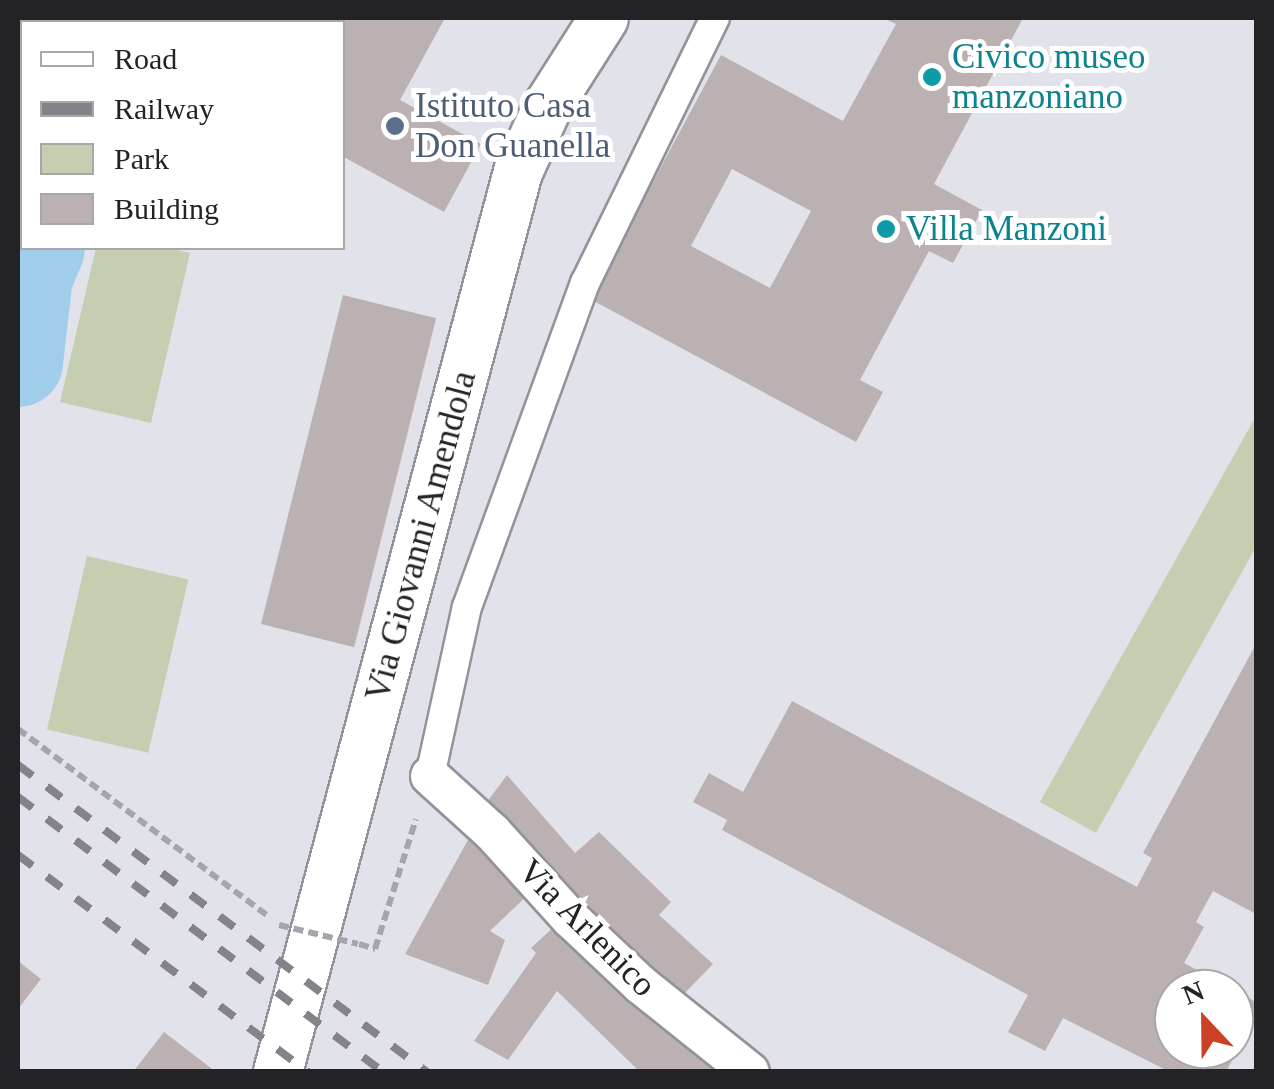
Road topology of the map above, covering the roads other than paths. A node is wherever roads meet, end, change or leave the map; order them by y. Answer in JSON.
{"nodes":[{"id":1,"x":604,"y":18,"type":"edge"},
{"id":2,"x":714,"y":18,"type":"edge"},
{"id":3,"x":430,"y":776,"type":"joint"},
{"id":4,"x":278,"y":1072,"type":"edge"},
{"id":5,"x":750,"y":1072,"type":"edge"}],
"edges":[{"from":1,"to":4,"type":"street","name":"Via Giovanni Amendola"},
{"from":2,"to":3,"type":"street"},
{"from":3,"to":5,"type":"street","name":"Via Arlenico"}]}
